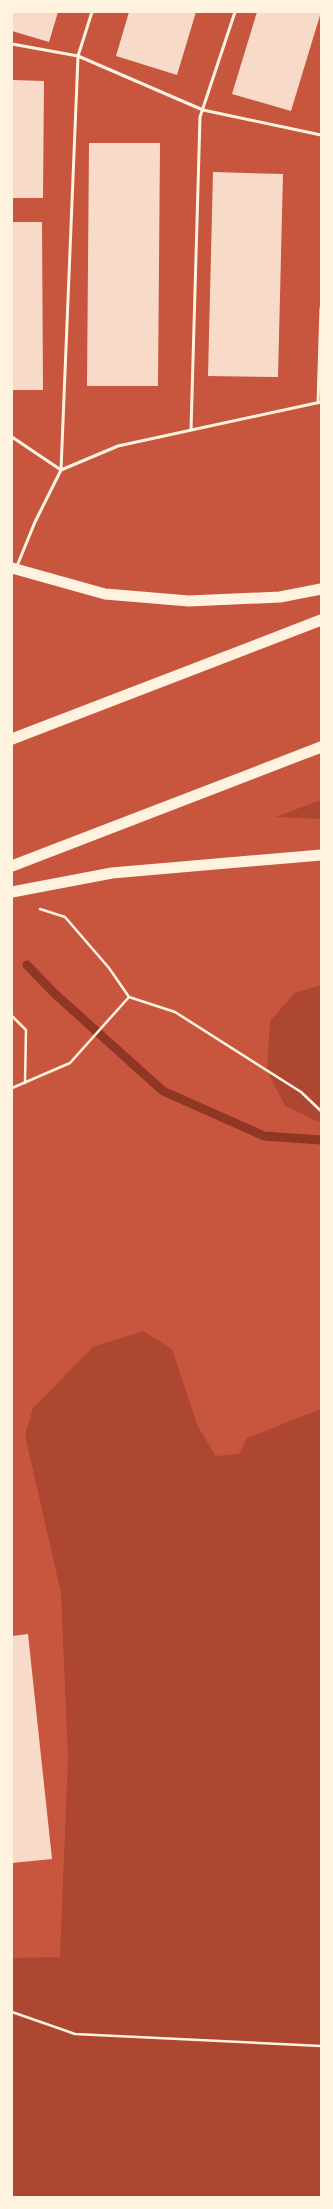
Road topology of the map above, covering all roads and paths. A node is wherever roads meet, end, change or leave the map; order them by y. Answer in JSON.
{"nodes":[{"id":1,"x":92,"y":12,"type":"edge"},
{"id":2,"x":235,"y":12,"type":"edge"},
{"id":3,"x":12,"y":44,"type":"edge"},
{"id":4,"x":78,"y":56,"type":"junction"},
{"id":5,"x":203,"y":110,"type":"junction"},
{"id":6,"x":321,"y":135,"type":"edge"},
{"id":7,"x":321,"y":308,"type":"edge"},
{"id":8,"x":320,"y":403,"type":"edge"},
{"id":9,"x":192,"y":430,"type":"junction"},
{"id":10,"x":12,"y":437,"type":"edge"},
{"id":11,"x":61,"y":470,"type":"junction"},
{"id":12,"x":14,"y":569,"type":"edge"},
{"id":13,"x":321,"y":589,"type":"edge"},
{"id":14,"x":321,"y":620,"type":"edge"},
{"id":15,"x":12,"y":739,"type":"edge"},
{"id":16,"x":321,"y":747,"type":"edge"},
{"id":17,"x":321,"y":856,"type":"edge"},
{"id":18,"x":12,"y":866,"type":"edge"},
{"id":19,"x":12,"y":892,"type":"edge"},
{"id":20,"x":38,"y":909,"type":"dead end"},
{"id":21,"x":129,"y":997,"type":"junction"},
{"id":22,"x":12,"y":1016,"type":"edge"},
{"id":23,"x":25,"y":1083,"type":"junction"},
{"id":24,"x":12,"y":1088,"type":"edge"},
{"id":25,"x":321,"y":1111,"type":"edge"},
{"id":26,"x":12,"y":2012,"type":"edge"},
{"id":27,"x":321,"y":2046,"type":"edge"}],
"edges":[{"from":1,"to":4,"type":"lane"},
{"from":2,"to":5,"type":"lane"},
{"from":3,"to":4,"type":"lane"},
{"from":4,"to":5,"type":"lane"},
{"from":4,"to":11,"type":"lane"},
{"from":5,"to":6,"type":"lane"},
{"from":5,"to":9,"type":"lane"},
{"from":7,"to":8,"type":"lane"},
{"from":8,"to":9,"type":"lane"},
{"from":9,"to":11,"type":"lane"},
{"from":10,"to":11,"type":"lane"},
{"from":11,"to":12,"type":"lane"},
{"from":12,"to":13,"type":"highway"},
{"from":14,"to":15,"type":"highway"},
{"from":16,"to":18,"type":"highway"},
{"from":17,"to":19,"type":"highway"},
{"from":20,"to":21,"type":"path"},
{"from":21,"to":23,"type":"path"},
{"from":21,"to":25,"type":"path"},
{"from":22,"to":23,"type":"path"},
{"from":23,"to":24,"type":"path"},
{"from":26,"to":27,"type":"path"}]}
